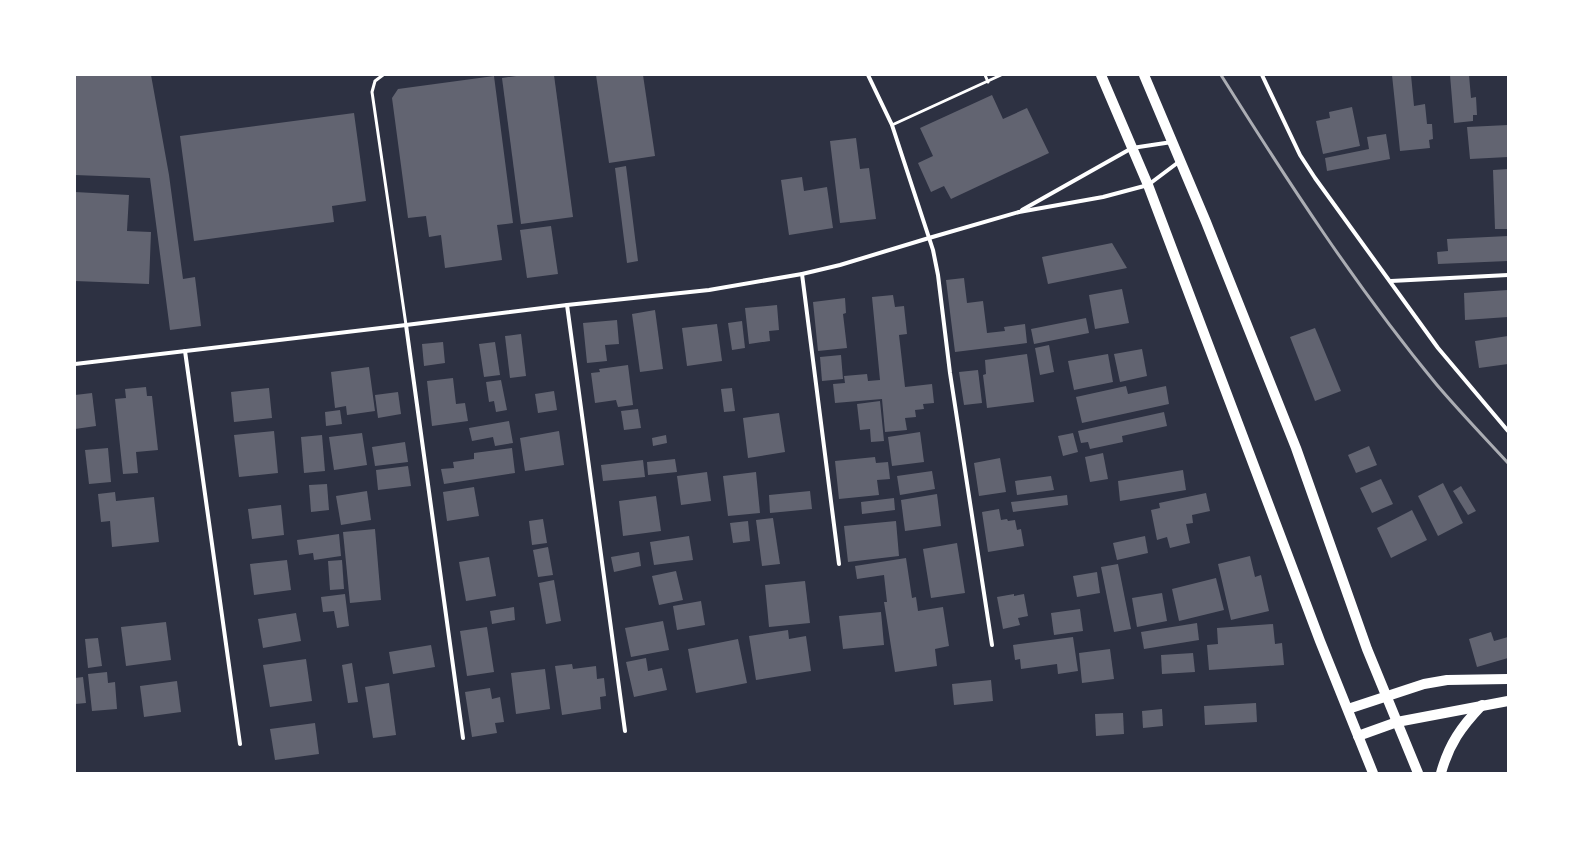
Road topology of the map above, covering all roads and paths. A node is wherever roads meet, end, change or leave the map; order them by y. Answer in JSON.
{"nodes":[{"id":1,"x":382,"y":75,"type":"edge"},
{"id":2,"x":868,"y":75,"type":"edge"},
{"id":3,"x":984,"y":75,"type":"edge"},
{"id":4,"x":1001,"y":75,"type":"edge"},
{"id":5,"x":1101,"y":75,"type":"edge"},
{"id":6,"x":1144,"y":75,"type":"edge"},
{"id":7,"x":1262,"y":75,"type":"edge"},
{"id":8,"x":988,"y":82,"type":"junction"},
{"id":9,"x":892,"y":125,"type":"junction"},
{"id":10,"x":1172,"y":142,"type":"junction"},
{"id":11,"x":1132,"y":148,"type":"junction"},
{"id":12,"x":1180,"y":161,"type":"junction"},
{"id":13,"x":1148,"y":185,"type":"junction"},
{"id":14,"x":1019,"y":212,"type":"junction"},
{"id":15,"x":929,"y":238,"type":"junction"},
{"id":16,"x":802,"y":274,"type":"junction"},
{"id":17,"x":1508,"y":275,"type":"edge"},
{"id":18,"x":1391,"y":281,"type":"junction"},
{"id":19,"x":567,"y":305,"type":"junction"},
{"id":20,"x":406,"y":325,"type":"junction"},
{"id":21,"x":185,"y":351,"type":"junction"},
{"id":22,"x":75,"y":364,"type":"edge"},
{"id":23,"x":1508,"y":431,"type":"edge"},
{"id":24,"x":839,"y":564,"type":"dead end"},
{"id":25,"x":992,"y":645,"type":"dead end"},
{"id":26,"x":1508,"y":679,"type":"edge"},
{"id":27,"x":1386,"y":696,"type":"junction"},
{"id":28,"x":1508,"y":701,"type":"edge"},
{"id":29,"x":1482,"y":705,"type":"junction"},
{"id":30,"x":1348,"y":709,"type":"junction"},
{"id":31,"x":1397,"y":722,"type":"junction"},
{"id":32,"x":625,"y":731,"type":"dead end"},
{"id":33,"x":1358,"y":736,"type":"junction"},
{"id":34,"x":463,"y":738,"type":"dead end"},
{"id":35,"x":240,"y":744,"type":"dead end"},
{"id":36,"x":1373,"y":773,"type":"edge"},
{"id":37,"x":1418,"y":773,"type":"edge"},
{"id":38,"x":1442,"y":773,"type":"edge"}],
"edges":[{"from":1,"to":20,"type":"lane"},
{"from":2,"to":9,"type":"street"},
{"from":3,"to":8,"type":"lane"},
{"from":4,"to":8,"type":"lane"},
{"from":5,"to":11,"type":"main road"},
{"from":6,"to":10,"type":"main road"},
{"from":7,"to":18,"type":"street"},
{"from":8,"to":9,"type":"lane"},
{"from":9,"to":15,"type":"street"},
{"from":10,"to":11,"type":"street"},
{"from":10,"to":12,"type":"main road"},
{"from":11,"to":13,"type":"main road"},
{"from":11,"to":14,"type":"street"},
{"from":12,"to":13,"type":"street"},
{"from":12,"to":27,"type":"main road"},
{"from":13,"to":14,"type":"street"},
{"from":13,"to":30,"type":"main road"},
{"from":14,"to":15,"type":"street"},
{"from":15,"to":16,"type":"street"},
{"from":15,"to":25,"type":"street"},
{"from":16,"to":19,"type":"street"},
{"from":16,"to":24,"type":"street"},
{"from":17,"to":18,"type":"street"},
{"from":18,"to":23,"type":"street"},
{"from":19,"to":20,"type":"street"},
{"from":19,"to":32,"type":"street"},
{"from":20,"to":21,"type":"street"},
{"from":20,"to":34,"type":"street"},
{"from":21,"to":22,"type":"street"},
{"from":21,"to":35,"type":"street"},
{"from":26,"to":27,"type":"main road"},
{"from":27,"to":30,"type":"main road"},
{"from":27,"to":31,"type":"main road"},
{"from":28,"to":29,"type":"main road"},
{"from":29,"to":31,"type":"main road"},
{"from":29,"to":38,"type":"main road"},
{"from":30,"to":33,"type":"main road"},
{"from":31,"to":33,"type":"main road"},
{"from":31,"to":37,"type":"main road"},
{"from":33,"to":36,"type":"main road"}]}
